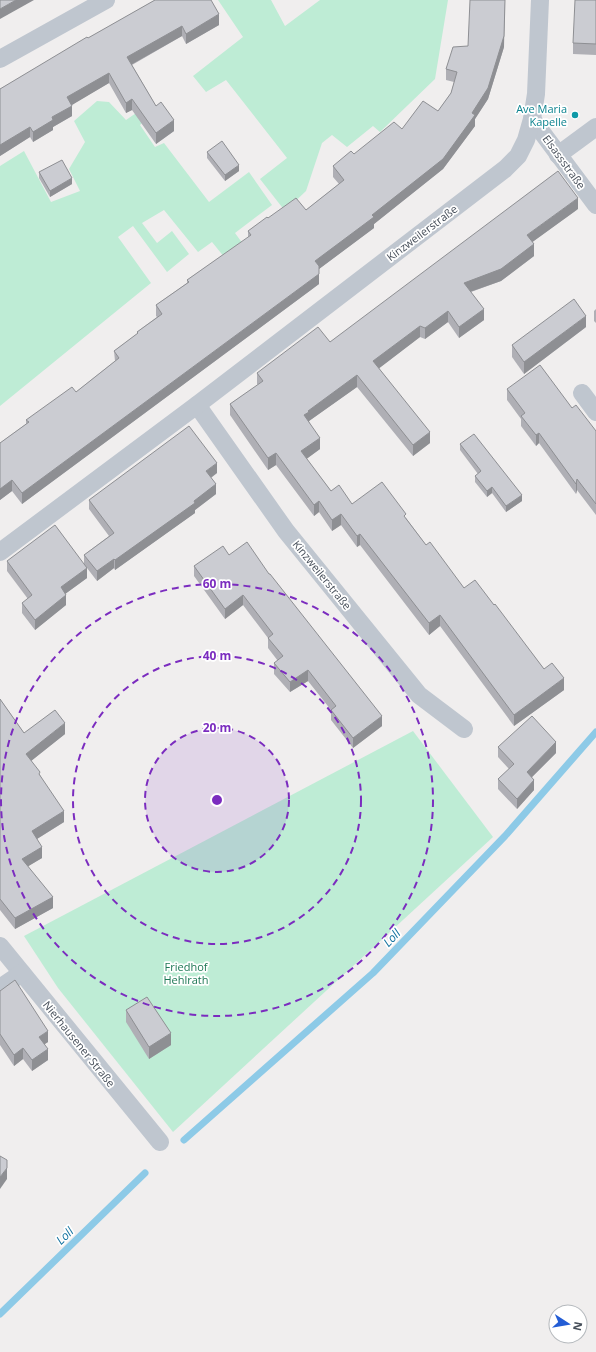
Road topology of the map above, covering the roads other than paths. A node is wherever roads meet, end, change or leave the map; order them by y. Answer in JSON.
{"nodes":[{"id":1,"x":106,"y":0,"type":"edge"},
{"id":2,"x":540,"y":0,"type":"edge"},
{"id":3,"x":0,"y":59,"type":"edge"},
{"id":4,"x":532,"y":119,"type":"junction"},
{"id":5,"x":596,"y":127,"type":"edge"},
{"id":6,"x":558,"y":154,"type":"junction"},
{"id":7,"x":596,"y":206,"type":"edge"},
{"id":8,"x":582,"y":393,"type":"dead end"},
{"id":9,"x":197,"y":406,"type":"junction"},
{"id":10,"x":596,"y":412,"type":"edge"},
{"id":11,"x":0,"y":552,"type":"edge"},
{"id":12,"x":464,"y":729,"type":"dead end"},
{"id":13,"x":0,"y":946,"type":"edge"},
{"id":14,"x":22,"y":973,"type":"junction"},
{"id":15,"x":0,"y":988,"type":"edge"},
{"id":16,"x":160,"y":1142,"type":"dead end"}],
"edges":[{"from":1,"to":3,"type":"street"},
{"from":2,"to":4,"type":"street","name":"Kinzweilerstraße"},
{"from":4,"to":6,"type":"street","name":"Elsassstraße"},
{"from":4,"to":9,"type":"street","name":"Kinzweilerstraße"},
{"from":5,"to":6,"type":"street"},
{"from":6,"to":7,"type":"street","name":"Elsassstraße"},
{"from":8,"to":10,"type":"street"},
{"from":9,"to":11,"type":"street","name":"Kinzweilerstraße"},
{"from":9,"to":12,"type":"street","name":"Kinzweilerstraße"},
{"from":13,"to":14,"type":"street","name":"Nierhausener Straße"},
{"from":14,"to":15,"type":"street"},
{"from":14,"to":16,"type":"street","name":"Nierhausener Straße"}]}
